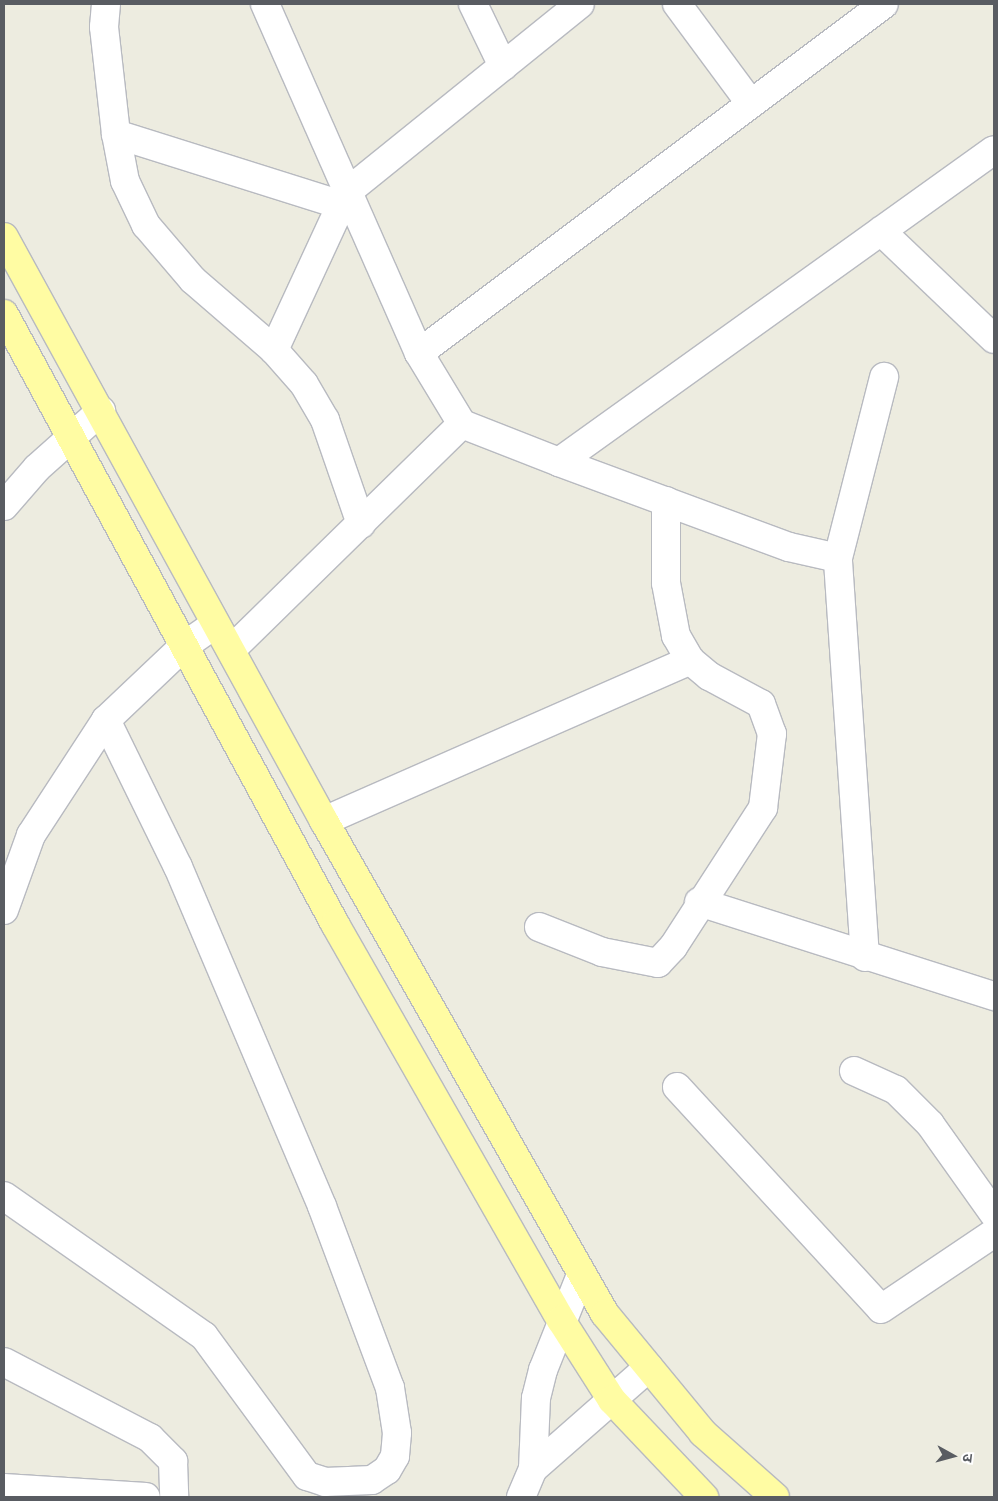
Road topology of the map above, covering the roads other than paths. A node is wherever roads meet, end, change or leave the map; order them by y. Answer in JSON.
{"nodes":[{"id":1,"x":106,"y":4,"type":"edge"},
{"id":2,"x":266,"y":4,"type":"edge"},
{"id":3,"x":473,"y":4,"type":"edge"},
{"id":4,"x":580,"y":4,"type":"edge"},
{"id":5,"x":677,"y":4,"type":"edge"},
{"id":6,"x":884,"y":4,"type":"edge"},
{"id":7,"x":502,"y":66,"type":"junction"},
{"id":8,"x":751,"y":104,"type":"junction"},
{"id":9,"x":116,"y":134,"type":"junction"},
{"id":10,"x":994,"y":150,"type":"edge"},
{"id":11,"x":344,"y":198,"type":"junction"},
{"id":12,"x":881,"y":231,"type":"junction"},
{"id":13,"x":4,"y":237,"type":"edge"},
{"id":14,"x":4,"y":314,"type":"edge"},
{"id":15,"x":994,"y":339,"type":"edge"},
{"id":16,"x":274,"y":350,"type":"junction"},
{"id":17,"x":418,"y":353,"type":"junction"},
{"id":18,"x":884,"y":376,"type":"dead end"},
{"id":19,"x":101,"y":411,"type":"junction"},
{"id":20,"x":462,"y":424,"type":"junction"},
{"id":21,"x":73,"y":436,"type":"junction"},
{"id":22,"x":559,"y":462,"type":"junction"},
{"id":23,"x":10,"y":491,"type":"edge"},
{"id":24,"x":666,"y":501,"type":"junction"},
{"id":25,"x":360,"y":524,"type":"junction"},
{"id":26,"x":838,"y":558,"type":"junction"},
{"id":27,"x":216,"y":624,"type":"junction"},
{"id":28,"x":184,"y":646,"type":"junction"},
{"id":29,"x":232,"y":649,"type":"junction"},
{"id":30,"x":690,"y":660,"type":"junction"},
{"id":31,"x":106,"y":720,"type":"junction"},
{"id":32,"x":324,"y":821,"type":"junction"},
{"id":33,"x":699,"y":902,"type":"junction"},
{"id":34,"x":4,"y":910,"type":"edge"},
{"id":35,"x":539,"y":926,"type":"dead end"},
{"id":36,"x":865,"y":957,"type":"junction"},
{"id":37,"x":994,"y":996,"type":"edge"},
{"id":38,"x":854,"y":1071,"type":"dead end"},
{"id":39,"x":677,"y":1087,"type":"dead end"},
{"id":40,"x":4,"y":1196,"type":"edge"},
{"id":41,"x":994,"y":1214,"type":"edge"},
{"id":42,"x":994,"y":1233,"type":"edge"},
{"id":43,"x":581,"y":1275,"type":"junction"},
{"id":44,"x":561,"y":1320,"type":"junction"},
{"id":45,"x":4,"y":1362,"type":"edge"},
{"id":46,"x":649,"y":1367,"type":"junction"},
{"id":47,"x":612,"y":1400,"type":"junction"},
{"id":48,"x":532,"y":1469,"type":"junction"},
{"id":49,"x":4,"y":1488,"type":"edge"},
{"id":50,"x":146,"y":1497,"type":"edge"},
{"id":51,"x":174,"y":1497,"type":"edge"},
{"id":52,"x":521,"y":1497,"type":"edge"},
{"id":53,"x":704,"y":1497,"type":"edge"},
{"id":54,"x":775,"y":1497,"type":"edge"}],
"edges":[{"from":1,"to":9,"type":"street"},
{"from":2,"to":11,"type":"street"},
{"from":3,"to":7,"type":"street"},
{"from":4,"to":7,"type":"street"},
{"from":5,"to":8,"type":"street"},
{"from":6,"to":8,"type":"street"},
{"from":7,"to":11,"type":"street"},
{"from":8,"to":17,"type":"street"},
{"from":9,"to":11,"type":"street"},
{"from":9,"to":16,"type":"street"},
{"from":10,"to":12,"type":"street"},
{"from":11,"to":16,"type":"street"},
{"from":11,"to":17,"type":"street"},
{"from":12,"to":15,"type":"street"},
{"from":12,"to":22,"type":"street"},
{"from":13,"to":19,"type":"main road"},
{"from":14,"to":21,"type":"main road"},
{"from":16,"to":25,"type":"street"},
{"from":17,"to":20,"type":"street"},
{"from":18,"to":26,"type":"street"},
{"from":19,"to":21,"type":"street"},
{"from":19,"to":27,"type":"main road"},
{"from":20,"to":22,"type":"street"},
{"from":20,"to":25,"type":"street"},
{"from":21,"to":23,"type":"street"},
{"from":21,"to":28,"type":"main road"},
{"from":22,"to":24,"type":"street"},
{"from":24,"to":26,"type":"street"},
{"from":24,"to":30,"type":"street"},
{"from":25,"to":29,"type":"street"},
{"from":26,"to":36,"type":"street"},
{"from":27,"to":28,"type":"street"},
{"from":27,"to":29,"type":"main road"},
{"from":28,"to":31,"type":"street"},
{"from":28,"to":44,"type":"main road"},
{"from":29,"to":32,"type":"main road"},
{"from":30,"to":32,"type":"street"},
{"from":30,"to":33,"type":"street"},
{"from":31,"to":34,"type":"street"},
{"from":31,"to":40,"type":"street"},
{"from":32,"to":43,"type":"main road"},
{"from":33,"to":35,"type":"street"},
{"from":33,"to":36,"type":"street"},
{"from":36,"to":37,"type":"street"},
{"from":38,"to":41,"type":"street"},
{"from":39,"to":42,"type":"street"},
{"from":43,"to":44,"type":"street"},
{"from":43,"to":46,"type":"main road"},
{"from":44,"to":47,"type":"main road"},
{"from":44,"to":48,"type":"street"},
{"from":45,"to":51,"type":"street"},
{"from":46,"to":47,"type":"street"},
{"from":46,"to":54,"type":"main road"},
{"from":47,"to":48,"type":"street"},
{"from":47,"to":53,"type":"main road"},
{"from":48,"to":52,"type":"street"},
{"from":49,"to":50,"type":"street"}]}
